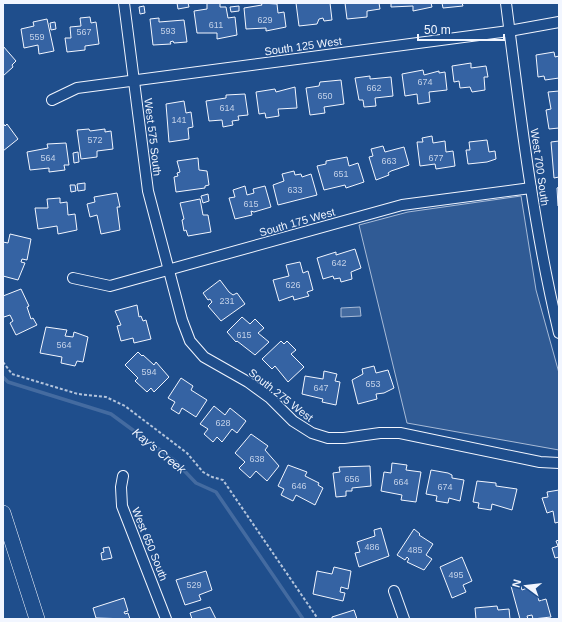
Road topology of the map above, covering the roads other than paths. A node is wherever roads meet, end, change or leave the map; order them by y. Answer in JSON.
{"nodes":[{"id":1,"x":124,"y":3,"type":"edge"},
{"id":2,"x":506,"y":3,"type":"edge"},
{"id":3,"x":559,"y":22,"type":"edge"},
{"id":4,"x":510,"y":31,"type":"junction"},
{"id":5,"x":134,"y":80,"type":"junction"},
{"id":6,"x":52,"y":100,"type":"dead end"},
{"id":7,"x":531,"y":188,"type":"junction"},
{"id":8,"x":169,"y":271,"type":"junction"},
{"id":9,"x":73,"y":278,"type":"dead end"},
{"id":10,"x":559,"y":333,"type":"edge"},
{"id":11,"x":559,"y":463,"type":"edge"},
{"id":12,"x":123,"y":476,"type":"dead end"},
{"id":13,"x":3,"y":513,"type":"edge"},
{"id":14,"x":394,"y":591,"type":"dead end"},
{"id":15,"x":38,"y":619,"type":"edge"},
{"id":16,"x":166,"y":619,"type":"edge"},
{"id":17,"x":404,"y":619,"type":"edge"}],
"edges":[{"from":1,"to":5,"type":"street","name":"West 575 South"},
{"from":2,"to":4,"type":"street","name":"West 700 South"},
{"from":3,"to":4,"type":"street","name":"South 125 West"},
{"from":4,"to":5,"type":"street","name":"South 125 West"},
{"from":4,"to":7,"type":"street","name":"West 700 South"},
{"from":5,"to":6,"type":"street","name":"South 125 West"},
{"from":5,"to":8,"type":"street","name":"West 575 South"},
{"from":7,"to":8,"type":"street","name":"South 175 West"},
{"from":7,"to":10,"type":"street","name":"West 700 South"},
{"from":8,"to":9,"type":"street","name":"South 175 West"},
{"from":8,"to":11,"type":"street","name":"South 275 West"},
{"from":12,"to":16,"type":"street","name":"West 650 South"},
{"from":13,"to":15,"type":"main road"},
{"from":14,"to":17,"type":"street"}]}
